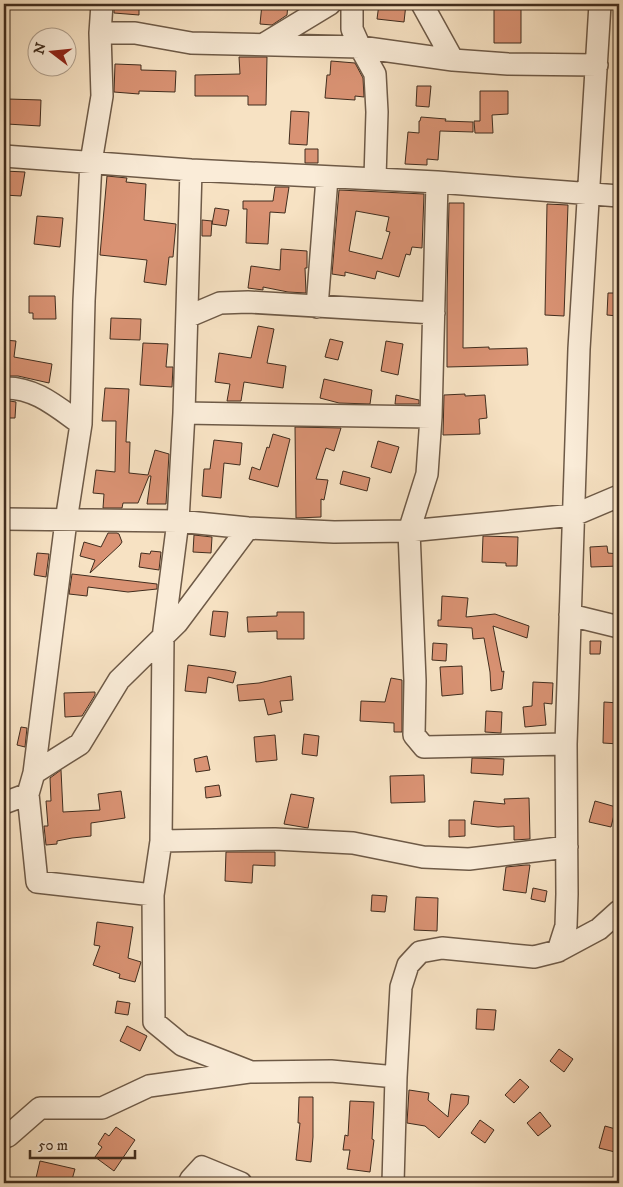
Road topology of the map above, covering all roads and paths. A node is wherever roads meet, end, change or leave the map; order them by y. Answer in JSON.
{"nodes":[{"id":1,"x":102,"y":4,"type":"edge"},
{"id":2,"x":330,"y":4,"type":"edge"},
{"id":3,"x":352,"y":4,"type":"edge"},
{"id":4,"x":422,"y":4,"type":"edge"},
{"id":5,"x":600,"y":4,"type":"edge"},
{"id":6,"x":100,"y":33,"type":"junction"},
{"id":7,"x":264,"y":44,"type":"junction"},
{"id":8,"x":360,"y":46,"type":"junction"},
{"id":9,"x":453,"y":60,"type":"junction"},
{"id":10,"x":597,"y":65,"type":"junction"},
{"id":11,"x":4,"y":156,"type":"edge"},
{"id":12,"x":91,"y":162,"type":"junction"},
{"id":13,"x":191,"y":170,"type":"junction"},
{"id":14,"x":327,"y":178,"type":"junction"},
{"id":15,"x":375,"y":178,"type":"junction"},
{"id":16,"x":437,"y":182,"type":"junction"},
{"id":17,"x":589,"y":194,"type":"junction"},
{"id":18,"x":619,"y":196,"type":"edge"},
{"id":19,"x":317,"y":307,"type":"junction"},
{"id":20,"x":434,"y":313,"type":"junction"},
{"id":21,"x":187,"y":317,"type":"junction"},
{"id":22,"x":4,"y":388,"type":"edge"},
{"id":23,"x":184,"y":414,"type":"junction"},
{"id":24,"x":431,"y":417,"type":"junction"},
{"id":25,"x":81,"y":424,"type":"junction"},
{"id":26,"x":619,"y":496,"type":"edge"},
{"id":27,"x":574,"y":515,"type":"junction"},
{"id":28,"x":4,"y":519,"type":"edge"},
{"id":29,"x":66,"y":521,"type":"junction"},
{"id":30,"x":178,"y":521,"type":"junction"},
{"id":31,"x":248,"y":528,"type":"junction"},
{"id":32,"x":409,"y":531,"type":"junction"},
{"id":33,"x":570,"y":615,"type":"junction"},
{"id":34,"x":619,"y":627,"type":"edge"},
{"id":35,"x":163,"y":638,"type":"junction"},
{"id":36,"x":566,"y":744,"type":"junction"},
{"id":37,"x":34,"y":773,"type":"junction"},
{"id":38,"x":28,"y":794,"type":"junction"},
{"id":39,"x":4,"y":803,"type":"edge"},
{"id":40,"x":161,"y":841,"type":"junction"},
{"id":41,"x":567,"y":846,"type":"junction"},
{"id":42,"x":153,"y":895,"type":"junction"},
{"id":43,"x":619,"y":911,"type":"edge"},
{"id":44,"x":558,"y":951,"type":"junction"},
{"id":45,"x":251,"y":1072,"type":"junction"},
{"id":46,"x":396,"y":1077,"type":"junction"},
{"id":47,"x":4,"y":1137,"type":"edge"},
{"id":48,"x":189,"y":1183,"type":"edge"},
{"id":49,"x":241,"y":1183,"type":"edge"},
{"id":50,"x":392,"y":1183,"type":"edge"}],
"edges":[{"from":1,"to":6,"type":"street"},
{"from":2,"to":7,"type":"street"},
{"from":3,"to":8,"type":"street"},
{"from":4,"to":9,"type":"street"},
{"from":5,"to":10,"type":"street"},
{"from":6,"to":7,"type":"street"},
{"from":6,"to":12,"type":"street"},
{"from":7,"to":8,"type":"street"},
{"from":8,"to":9,"type":"street"},
{"from":8,"to":15,"type":"street"},
{"from":9,"to":10,"type":"street"},
{"from":10,"to":17,"type":"street"},
{"from":11,"to":12,"type":"street"},
{"from":12,"to":13,"type":"street"},
{"from":12,"to":25,"type":"street"},
{"from":13,"to":14,"type":"street"},
{"from":13,"to":21,"type":"street"},
{"from":14,"to":15,"type":"street"},
{"from":14,"to":19,"type":"street"},
{"from":15,"to":16,"type":"street"},
{"from":16,"to":17,"type":"street"},
{"from":16,"to":20,"type":"street"},
{"from":17,"to":18,"type":"street"},
{"from":17,"to":27,"type":"street"},
{"from":19,"to":20,"type":"street"},
{"from":19,"to":21,"type":"street"},
{"from":20,"to":24,"type":"street"},
{"from":21,"to":23,"type":"street"},
{"from":22,"to":25,"type":"street"},
{"from":23,"to":24,"type":"street"},
{"from":23,"to":30,"type":"street"},
{"from":24,"to":32,"type":"street"},
{"from":25,"to":29,"type":"street"},
{"from":26,"to":27,"type":"street"},
{"from":27,"to":32,"type":"street"},
{"from":27,"to":33,"type":"street"},
{"from":28,"to":29,"type":"street"},
{"from":29,"to":30,"type":"street"},
{"from":29,"to":37,"type":"street"},
{"from":30,"to":31,"type":"street"},
{"from":30,"to":35,"type":"street"},
{"from":31,"to":32,"type":"street"},
{"from":31,"to":35,"type":"street"},
{"from":32,"to":36,"type":"street"},
{"from":33,"to":34,"type":"street"},
{"from":33,"to":36,"type":"street"},
{"from":35,"to":37,"type":"street"},
{"from":35,"to":40,"type":"street"},
{"from":36,"to":41,"type":"street"},
{"from":37,"to":38,"type":"street"},
{"from":38,"to":39,"type":"street"},
{"from":38,"to":42,"type":"street"},
{"from":40,"to":41,"type":"street"},
{"from":40,"to":42,"type":"street"},
{"from":41,"to":44,"type":"street"},
{"from":42,"to":45,"type":"street"},
{"from":43,"to":44,"type":"street"},
{"from":44,"to":46,"type":"street"},
{"from":45,"to":46,"type":"street"},
{"from":45,"to":47,"type":"street"},
{"from":46,"to":50,"type":"street"},
{"from":48,"to":49,"type":"street"}]}
